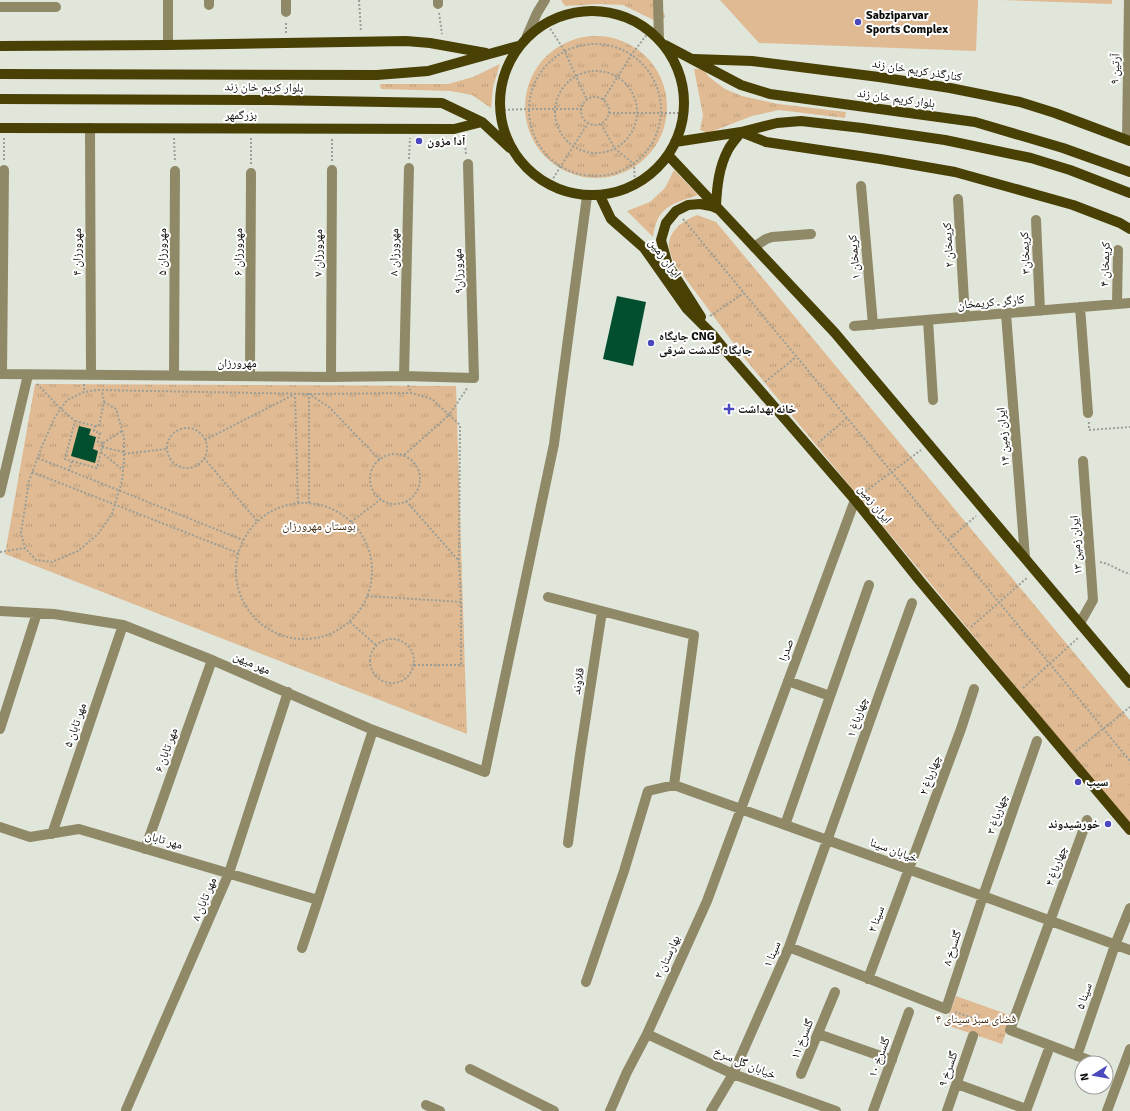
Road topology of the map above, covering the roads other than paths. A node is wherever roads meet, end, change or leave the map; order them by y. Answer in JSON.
{"nodes":[{"id":1,"x":168,"y":0,"type":"edge"},
{"id":2,"x":286,"y":0,"type":"edge"},
{"id":3,"x":545,"y":0,"type":"edge"},
{"id":4,"x":658,"y":0,"type":"edge"},
{"id":5,"x":1129,"y":0,"type":"edge"},
{"id":6,"x":0,"y":7,"type":"edge"},
{"id":7,"x":56,"y":7,"type":"dead end"},
{"id":8,"x":286,"y":12,"type":"road end"},
{"id":9,"x":527,"y":36,"type":"junction"},
{"id":10,"x":1130,"y":39,"type":"edge"},
{"id":11,"x":661,"y":42,"type":"junction"},
{"id":12,"x":168,"y":45,"type":"junction"},
{"id":13,"x":0,"y":46,"type":"edge"},
{"id":14,"x":518,"y":46,"type":"junction"},
{"id":15,"x":488,"y":54,"type":"junction"},
{"id":16,"x":692,"y":59,"type":"junction"},
{"id":17,"x":0,"y":74,"type":"edge"},
{"id":18,"x":0,"y":99,"type":"edge"},
{"id":19,"x":482,"y":122,"type":"junction"},
{"id":20,"x":2,"y":128,"type":"edge"},
{"id":21,"x":90,"y":128,"type":"junction"},
{"id":22,"x":741,"y":132,"type":"junction"},
{"id":23,"x":1128,"y":140,"type":"edge"},
{"id":24,"x":675,"y":142,"type":"junction"},
{"id":25,"x":513,"y":151,"type":"junction"},
{"id":26,"x":668,"y":155,"type":"junction"},
{"id":27,"x":468,"y":164,"type":"road end"},
{"id":28,"x":409,"y":168,"type":"road end"},
{"id":29,"x":4,"y":170,"type":"road end"},
{"id":30,"x":332,"y":170,"type":"road end"},
{"id":31,"x":175,"y":171,"type":"road end"},
{"id":32,"x":1130,"y":172,"type":"edge"},
{"id":33,"x":251,"y":173,"type":"road end"},
{"id":34,"x":861,"y":186,"type":"dead end"},
{"id":35,"x":1130,"y":192,"type":"edge"},
{"id":36,"x":587,"y":196,"type":"junction"},
{"id":37,"x":600,"y":196,"type":"junction"},
{"id":38,"x":958,"y":199,"type":"dead end"},
{"id":39,"x":718,"y":208,"type":"junction"},
{"id":40,"x":1036,"y":220,"type":"dead end"},
{"id":41,"x":1130,"y":229,"type":"edge"},
{"id":42,"x":811,"y":234,"type":"dead end"},
{"id":43,"x":754,"y":247,"type":"junction"},
{"id":44,"x":1118,"y":250,"type":"dead end"},
{"id":45,"x":1130,"y":303,"type":"edge"},
{"id":46,"x":1117,"y":304,"type":"junction"},
{"id":47,"x":1080,"y":307,"type":"junction"},
{"id":48,"x":1040,"y":311,"type":"junction"},
{"id":49,"x":1006,"y":314,"type":"junction"},
{"id":50,"x":965,"y":317,"type":"junction"},
{"id":51,"x":928,"y":320,"type":"junction"},
{"id":52,"x":873,"y":325,"type":"junction"},
{"id":53,"x":854,"y":326,"type":"dead end"},
{"id":54,"x":712,"y":334,"type":"junction"},
{"id":55,"x":1,"y":374,"type":"edge"},
{"id":56,"x":28,"y":375,"type":"junction"},
{"id":57,"x":91,"y":375,"type":"junction"},
{"id":58,"x":174,"y":376,"type":"junction"},
{"id":59,"x":250,"y":376,"type":"junction"},
{"id":60,"x":404,"y":376,"type":"junction"},
{"id":61,"x":330,"y":377,"type":"junction"},
{"id":62,"x":474,"y":378,"type":"joint"},
{"id":63,"x":933,"y":400,"type":"dead end"},
{"id":64,"x":1088,"y":413,"type":"road end"},
{"id":65,"x":1083,"y":461,"type":"dead end"},
{"id":66,"x":0,"y":493,"type":"edge"},
{"id":67,"x":855,"y":500,"type":"junction"},
{"id":68,"x":1025,"y":558,"type":"junction"},
{"id":69,"x":868,"y":585,"type":"dead end"},
{"id":70,"x":548,"y":597,"type":"dead end"},
{"id":71,"x":912,"y":603,"type":"dead end"},
{"id":72,"x":0,"y":611,"type":"edge"},
{"id":73,"x":602,"y":611,"type":"junction"},
{"id":74,"x":37,"y":613,"type":"junction"},
{"id":75,"x":123,"y":625,"type":"junction"},
{"id":76,"x":1083,"y":626,"type":"junction"},
{"id":77,"x":212,"y":660,"type":"junction"},
{"id":78,"x":788,"y":681,"type":"junction"},
{"id":79,"x":1130,"y":683,"type":"edge"},
{"id":80,"x":974,"y":689,"type":"dead end"},
{"id":81,"x":288,"y":692,"type":"junction"},
{"id":82,"x":830,"y":696,"type":"junction"},
{"id":83,"x":0,"y":729,"type":"edge"},
{"id":84,"x":373,"y":730,"type":"junction"},
{"id":85,"x":1036,"y":741,"type":"dead end"},
{"id":86,"x":674,"y":786,"type":"junction"},
{"id":87,"x":741,"y":810,"type":"junction"},
{"id":88,"x":1087,"y":820,"type":"dead end"},
{"id":89,"x":785,"y":825,"type":"junction"},
{"id":90,"x":0,"y":827,"type":"edge"},
{"id":91,"x":1130,"y":830,"type":"edge"},
{"id":92,"x":52,"y":834,"type":"junction"},
{"id":93,"x":828,"y":840,"type":"junction"},
{"id":94,"x":568,"y":843,"type":"dead end"},
{"id":95,"x":145,"y":848,"type":"junction"},
{"id":96,"x":909,"y":869,"type":"junction"},
{"id":97,"x":229,"y":873,"type":"junction"},
{"id":98,"x":983,"y":896,"type":"junction"},
{"id":99,"x":318,"y":900,"type":"junction"},
{"id":100,"x":1130,"y":908,"type":"edge"},
{"id":101,"x":1051,"y":920,"type":"junction"},
{"id":102,"x":1115,"y":945,"type":"junction"},
{"id":103,"x":789,"y":947,"type":"junction"},
{"id":104,"x":302,"y":948,"type":"dead end"},
{"id":105,"x":1130,"y":950,"type":"edge"},
{"id":106,"x":868,"y":978,"type":"junction"},
{"id":107,"x":586,"y":982,"type":"dead end"},
{"id":108,"x":835,"y":992,"type":"dead end"},
{"id":109,"x":909,"y":1012,"type":"dead end"},
{"id":110,"x":647,"y":1034,"type":"junction"},
{"id":111,"x":818,"y":1034,"type":"junction"},
{"id":112,"x":973,"y":1036,"type":"dead end"},
{"id":113,"x":1050,"y":1046,"type":"junction"},
{"id":114,"x":1130,"y":1049,"type":"edge"},
{"id":115,"x":1074,"y":1055,"type":"edge"},
{"id":116,"x":1077,"y":1055,"type":"edge"},
{"id":117,"x":892,"y":1060,"type":"junction"},
{"id":118,"x":470,"y":1069,"type":"dead end"},
{"id":119,"x":1126,"y":1072,"type":"edge"},
{"id":120,"x":733,"y":1074,"type":"junction"},
{"id":121,"x":801,"y":1074,"type":"dead end"},
{"id":122,"x":957,"y":1084,"type":"junction"},
{"id":123,"x":426,"y":1105,"type":"dead end"},
{"id":124,"x":815,"y":1108,"type":"edge"},
{"id":125,"x":126,"y":1110,"type":"edge"},
{"id":126,"x":1026,"y":1110,"type":"edge"},
{"id":127,"x":440,"y":1111,"type":"edge"},
{"id":128,"x":554,"y":1111,"type":"edge"},
{"id":129,"x":610,"y":1111,"type":"edge"},
{"id":130,"x":712,"y":1111,"type":"edge"},
{"id":131,"x":836,"y":1111,"type":"edge"},
{"id":132,"x":873,"y":1111,"type":"edge"},
{"id":133,"x":947,"y":1111,"type":"edge"},
{"id":134,"x":1107,"y":1111,"type":"edge"}],
"edges":[{"from":1,"to":12,"type":"street"},
{"from":2,"to":8,"type":"street"},
{"from":3,"to":9,"type":"street"},
{"from":4,"to":11,"type":"street"},
{"from":5,"to":10,"type":"street","name":"آرتین ۹"},
{"from":6,"to":7,"type":"street"},
{"from":9,"to":11,"type":"main road"},
{"from":9,"to":14,"type":"main road"},
{"from":10,"to":23,"type":"street","name":"آرتین ۹"},
{"from":11,"to":16,"type":"main road","name":"بلوار کریم خان زند"},
{"from":11,"to":24,"type":"main road"},
{"from":12,"to":13,"type":"main road"},
{"from":12,"to":15,"type":"main road"},
{"from":14,"to":15,"type":"main road","name":"بلوار کریم خان زند"},
{"from":14,"to":25,"type":"main road"},
{"from":15,"to":17,"type":"main road","name":"بلوار کریم خان زند"},
{"from":16,"to":23,"type":"main road","name":"کنارگذر کریم خان زند"},
{"from":16,"to":32,"type":"main road","name":"بلوار کریم خان زند"},
{"from":18,"to":19,"type":"main road","name":"بلوار کریم خان زند"},
{"from":19,"to":21,"type":"main road","name":"بزرگمهر"},
{"from":19,"to":25,"type":"main road","name":"بلوار کریم خان زند"},
{"from":20,"to":21,"type":"main road","name":"بزرگمهر"},
{"from":21,"to":57,"type":"street","name":"مهرورزان ۴"},
{"from":22,"to":24,"type":"main road"},
{"from":22,"to":35,"type":"main road"},
{"from":22,"to":39,"type":"main road"},
{"from":22,"to":41,"type":"main road"},
{"from":24,"to":26,"type":"main road"},
{"from":25,"to":36,"type":"main road"},
{"from":26,"to":37,"type":"main road"},
{"from":26,"to":39,"type":"main road"},
{"from":27,"to":62,"type":"street","name":"مهرورزان۹"},
{"from":28,"to":60,"type":"street","name":"مهرورزان ۸"},
{"from":29,"to":55,"type":"street"},
{"from":30,"to":61,"type":"street","name":"مهرورزان ۷"},
{"from":31,"to":58,"type":"street","name":"مهرورزان ۵"},
{"from":33,"to":59,"type":"street","name":"مهرورزان ۶"},
{"from":34,"to":52,"type":"street","name":"کریمخان ۱"},
{"from":36,"to":37,"type":"main road"},
{"from":36,"to":84,"type":"street","name":"مهر میهن"},
{"from":37,"to":54,"type":"main road","name":"ایران زمین"},
{"from":38,"to":50,"type":"street","name":"کریمخان ۲"},
{"from":39,"to":43,"type":"main road"},
{"from":39,"to":54,"type":"main road"},
{"from":40,"to":48,"type":"street","name":"کریمخان۳"},
{"from":42,"to":43,"type":"street"},
{"from":43,"to":68,"type":"main road"},
{"from":44,"to":46,"type":"street","name":"کریمخان ۴"},
{"from":45,"to":46,"type":"street","name":"کارگر ـ کریمخان"},
{"from":46,"to":47,"type":"street","name":"کارگر ـ کریمخان"},
{"from":47,"to":48,"type":"street","name":"کارگر ـ کریمخان"},
{"from":47,"to":64,"type":"street"},
{"from":48,"to":49,"type":"street","name":"کارگر ـ کریمخان"},
{"from":49,"to":50,"type":"street","name":"کارگر ـ کریمخان"},
{"from":49,"to":68,"type":"street","name":"ایران زمین ۱۴"},
{"from":50,"to":51,"type":"street","name":"کارگر ـ کریمخان"},
{"from":51,"to":52,"type":"street","name":"کارگر ـ کریمخان"},
{"from":51,"to":63,"type":"street"},
{"from":52,"to":53,"type":"street","name":"کارگر ـ کریمخان"},
{"from":54,"to":67,"type":"main road","name":"ایران زمین"},
{"from":55,"to":56,"type":"street","name":"مهرورزان"},
{"from":56,"to":57,"type":"street","name":"مهرورزان"},
{"from":56,"to":66,"type":"street"},
{"from":57,"to":58,"type":"street","name":"مهرورزان"},
{"from":58,"to":59,"type":"street","name":"مهرورزان"},
{"from":59,"to":61,"type":"street","name":"مهرورزان"},
{"from":60,"to":61,"type":"street","name":"مهرورزان"},
{"from":60,"to":62,"type":"street","name":"مهرورزان"},
{"from":65,"to":76,"type":"street","name":"ایران زمین ۱۳"},
{"from":67,"to":78,"type":"street","name":"صدرا"},
{"from":67,"to":91,"type":"main road","name":"ایران زمین"},
{"from":68,"to":76,"type":"main road"},
{"from":69,"to":82,"type":"street"},
{"from":70,"to":73,"type":"street"},
{"from":71,"to":93,"type":"street","name":"چهارباغ ۱"},
{"from":72,"to":74,"type":"street","name":"مهر میهن"},
{"from":73,"to":86,"type":"street"},
{"from":73,"to":94,"type":"street","name":"قلاوند"},
{"from":74,"to":75,"type":"street","name":"مهر میهن"},
{"from":74,"to":83,"type":"street"},
{"from":75,"to":77,"type":"street","name":"مهر میهن"},
{"from":75,"to":92,"type":"street","name":"مهر تابان ۵"},
{"from":76,"to":79,"type":"main road"},
{"from":77,"to":81,"type":"street","name":"مهر میهن"},
{"from":77,"to":95,"type":"street","name":"مهر تابان ۶"},
{"from":78,"to":82,"type":"street"},
{"from":78,"to":87,"type":"street","name":"صدرا"},
{"from":80,"to":96,"type":"street","name":"چهارباغ ۲"},
{"from":81,"to":84,"type":"street","name":"مهر میهن"},
{"from":81,"to":97,"type":"street","name":"مهر تابان ۸"},
{"from":82,"to":89,"type":"street"},
{"from":84,"to":99,"type":"street"},
{"from":85,"to":98,"type":"street","name":"چهارباغ ۳"},
{"from":86,"to":87,"type":"street","name":"خیابان سینا"},
{"from":86,"to":107,"type":"street"},
{"from":87,"to":89,"type":"street","name":"خیابان سینا"},
{"from":87,"to":110,"type":"street","name":"بهارستان ۲"},
{"from":88,"to":101,"type":"street","name":"چهارباغ ۴"},
{"from":89,"to":93,"type":"street","name":"خیابان سینا"},
{"from":90,"to":92,"type":"street","name":"مهر تابان"},
{"from":92,"to":95,"type":"street","name":"مهر تابان"},
{"from":93,"to":96,"type":"street","name":"خیابان سینا"},
{"from":93,"to":103,"type":"street","name":"سینا ۱"},
{"from":95,"to":97,"type":"street","name":"مهر تابان"},
{"from":96,"to":98,"type":"street","name":"خیابان سینا"},
{"from":96,"to":106,"type":"street","name":"سینا ۲"},
{"from":97,"to":99,"type":"street","name":"مهر تابان"},
{"from":97,"to":125,"type":"street","name":"مهر تابان ۸"},
{"from":98,"to":101,"type":"street","name":"خیابان سینا"},
{"from":98,"to":106,"type":"street","name":"گلسرخ ۸"},
{"from":99,"to":104,"type":"street"},
{"from":100,"to":102,"type":"street","name":"سینا ۵"},
{"from":101,"to":102,"type":"street","name":"خیابان سینا"},
{"from":101,"to":113,"type":"street","name":"چهارباغ ۴"},
{"from":102,"to":105,"type":"street","name":"خیابان سینا"},
{"from":102,"to":116,"type":"street","name":"سینا ۵"},
{"from":103,"to":106,"type":"street"},
{"from":103,"to":120,"type":"street","name":"سینا ۱"},
{"from":108,"to":111,"type":"street","name":"گلسرخ ۱۱"},
{"from":109,"to":117,"type":"street","name":"گلسرخ ۱۰"},
{"from":110,"to":120,"type":"street","name":"خیابان گل سرخ"},
{"from":110,"to":129,"type":"street","name":"بهارستان ۲"},
{"from":111,"to":117,"type":"street"},
{"from":111,"to":121,"type":"street","name":"گلسرخ ۱۱"},
{"from":112,"to":122,"type":"street","name":"گلسرخ ۹"},
{"from":113,"to":115,"type":"street"},
{"from":113,"to":126,"type":"street"},
{"from":114,"to":119,"type":"street"},
{"from":117,"to":132,"type":"street","name":"گلسرخ ۱۰"},
{"from":118,"to":128,"type":"street"},
{"from":119,"to":134,"type":"street"},
{"from":120,"to":124,"type":"street","name":"خیابان گل سرخ"},
{"from":120,"to":130,"type":"street","name":"سینا ۱"},
{"from":122,"to":126,"type":"street"},
{"from":122,"to":133,"type":"street","name":"گلسرخ ۹"},
{"from":123,"to":127,"type":"street"},
{"from":124,"to":131,"type":"street","name":"خیابان گل سرخ"}]}
